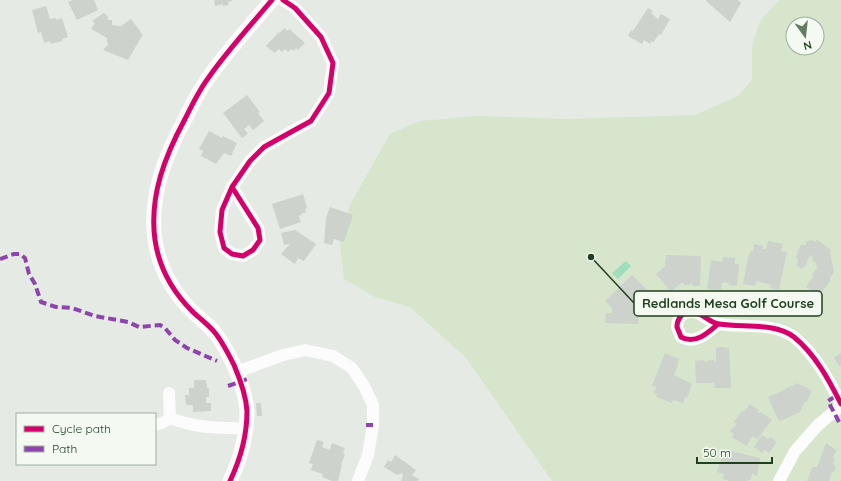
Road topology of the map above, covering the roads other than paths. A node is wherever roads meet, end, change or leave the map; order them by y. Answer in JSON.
{"nodes":[{"id":1,"x":272,"y":0,"type":"edge"},
{"id":2,"x":283,"y":0,"type":"edge"},
{"id":3,"x":232,"y":187,"type":"junction"},
{"id":4,"x":718,"y":324,"type":"dead end"},
{"id":5,"x":237,"y":372,"type":"junction"},
{"id":6,"x":169,"y":393,"type":"dead end"},
{"id":7,"x":841,"y":405,"type":"edge"},
{"id":8,"x":170,"y":418,"type":"junction"},
{"id":9,"x":156,"y":425,"type":"edge"},
{"id":10,"x":246,"y":429,"type":"junction"},
{"id":11,"x":230,"y":481,"type":"edge"},
{"id":12,"x":358,"y":481,"type":"edge"},
{"id":13,"x":779,"y":481,"type":"edge"}],
"edges":[{"from":1,"to":5,"type":"street"},
{"from":2,"to":3,"type":"street"},
{"from":3,"to":3,"type":"street"},
{"from":4,"to":7,"type":"street"},
{"from":5,"to":10,"type":"street"},
{"from":5,"to":12,"type":"street"},
{"from":6,"to":8,"type":"street"},
{"from":7,"to":13,"type":"street"},
{"from":8,"to":9,"type":"street"},
{"from":8,"to":10,"type":"street"},
{"from":10,"to":11,"type":"street"}]}
